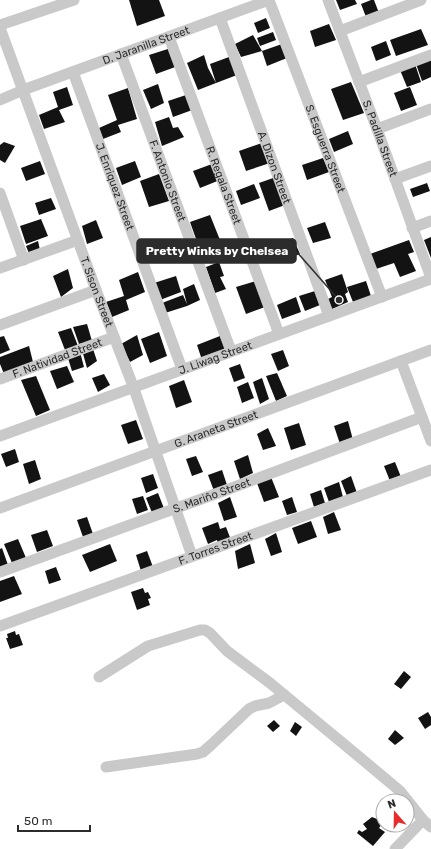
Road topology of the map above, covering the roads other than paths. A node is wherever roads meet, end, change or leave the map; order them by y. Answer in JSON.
{"nodes":[{"id":1,"x":74,"y":0,"type":"edge"},
{"id":2,"x":269,"y":0,"type":"edge"},
{"id":3,"x":328,"y":0,"type":"edge"},
{"id":4,"x":421,"y":0,"type":"edge"},
{"id":5,"x":220,"y":18,"type":"junction"},
{"id":6,"x":0,"y":27,"type":"edge"},
{"id":7,"x":340,"y":31,"type":"junction"},
{"id":8,"x":169,"y":37,"type":"junction"},
{"id":9,"x":121,"y":54,"type":"junction"},
{"id":10,"x":431,"y":55,"type":"edge"},
{"id":11,"x":73,"y":72,"type":"junction"},
{"id":12,"x":359,"y":82,"type":"junction"},
{"id":13,"x":23,"y":90,"type":"junction"},
{"id":14,"x":0,"y":100,"type":"edge"},
{"id":15,"x":431,"y":109,"type":"edge"},
{"id":16,"x":377,"y":129,"type":"junction"},
{"id":17,"x":431,"y":166,"type":"edge"},
{"id":18,"x":395,"y":179,"type":"junction"},
{"id":19,"x":0,"y":193,"type":"edge"},
{"id":20,"x":3,"y":211,"type":"edge"},
{"id":21,"x":431,"y":221,"type":"edge"},
{"id":22,"x":412,"y":228,"type":"junction"},
{"id":23,"x":78,"y":240,"type":"junction"},
{"id":24,"x":24,"y":260,"type":"junction"},
{"id":25,"x":0,"y":268,"type":"edge"},
{"id":26,"x":431,"y":278,"type":"edge"},
{"id":27,"x":96,"y":290,"type":"junction"},
{"id":28,"x":382,"y":297,"type":"junction"},
{"id":29,"x":329,"y":316,"type":"junction"},
{"id":30,"x":0,"y":325,"type":"edge"},
{"id":31,"x":279,"y":334,"type":"junction"},
{"id":32,"x":114,"y":337,"type":"junction"},
{"id":33,"x":431,"y":350,"type":"edge"},
{"id":34,"x":231,"y":351,"type":"junction"},
{"id":35,"x":401,"y":361,"type":"junction"},
{"id":36,"x":182,"y":369,"type":"junction"},
{"id":37,"x":0,"y":379,"type":"edge"},
{"id":38,"x":133,"y":386,"type":"junction"},
{"id":39,"x":422,"y":417,"type":"junction"},
{"id":40,"x":0,"y":436,"type":"edge"},
{"id":41,"x":431,"y":440,"type":"edge"},
{"id":42,"x":156,"y":450,"type":"junction"},
{"id":43,"x":431,"y":470,"type":"edge"},
{"id":44,"x":0,"y":508,"type":"edge"},
{"id":45,"x":175,"y":508,"type":"junction"},
{"id":46,"x":192,"y":556,"type":"junction"},
{"id":47,"x":0,"y":572,"type":"edge"},
{"id":48,"x":0,"y":626,"type":"edge"},
{"id":49,"x":99,"y":677,"type":"dead end"},
{"id":50,"x":284,"y":695,"type":"junction"},
{"id":51,"x":106,"y":767,"type":"dead end"},
{"id":52,"x":427,"y":823,"type":"edge"},
{"id":53,"x":396,"y":849,"type":"edge"}],
"edges":[{"from":1,"to":6,"type":"street"},
{"from":2,"to":5,"type":"street","name":"D. Jaranilla Street"},
{"from":2,"to":28,"type":"street","name":"S. Esguerra Street"},
{"from":3,"to":7,"type":"street","name":"S. Padilla Street"},
{"from":4,"to":7,"type":"street"},
{"from":5,"to":8,"type":"street","name":"D. Jaranilla Street"},
{"from":5,"to":29,"type":"street","name":"A. Dizon Street"},
{"from":6,"to":13,"type":"street","name":"T. Sison Street"},
{"from":7,"to":12,"type":"street","name":"S. Padilla Street"},
{"from":8,"to":9,"type":"street","name":"D. Jaranilla Street"},
{"from":8,"to":31,"type":"street","name":"R. Regala Street"},
{"from":9,"to":11,"type":"street","name":"D. Jaranilla Street"},
{"from":9,"to":34,"type":"street","name":"F. Antonio Street"},
{"from":10,"to":12,"type":"street"},
{"from":11,"to":13,"type":"street","name":"D. Jaranilla Street"},
{"from":11,"to":36,"type":"street","name":"J. Enriquez Street"},
{"from":12,"to":16,"type":"street","name":"S. Padilla Street"},
{"from":13,"to":14,"type":"street","name":"D. Jaranilla Street"},
{"from":13,"to":23,"type":"street","name":"T. Sison Street"},
{"from":15,"to":16,"type":"street"},
{"from":16,"to":18,"type":"street","name":"S. Padilla Street"},
{"from":17,"to":18,"type":"street"},
{"from":18,"to":22,"type":"street","name":"S. Padilla Street"},
{"from":19,"to":20,"type":"street"},
{"from":20,"to":24,"type":"street"},
{"from":21,"to":22,"type":"street"},
{"from":22,"to":26,"type":"street","name":"S. Padilla Street"},
{"from":23,"to":24,"type":"street"},
{"from":23,"to":27,"type":"street","name":"T. Sison Street"},
{"from":24,"to":25,"type":"street"},
{"from":26,"to":28,"type":"street","name":"J. Liwag Street"},
{"from":27,"to":30,"type":"street"},
{"from":27,"to":32,"type":"street","name":"T. Sison Street"},
{"from":28,"to":29,"type":"street","name":"J. Liwag Street"},
{"from":29,"to":31,"type":"street","name":"J. Liwag Street"},
{"from":31,"to":34,"type":"street","name":"J. Liwag Street"},
{"from":32,"to":37,"type":"street","name":"F. Natividad Street"},
{"from":32,"to":38,"type":"street","name":"T. Sison Street"},
{"from":33,"to":35,"type":"street","name":"G. Araneta Street"},
{"from":34,"to":36,"type":"street","name":"J. Liwag Street"},
{"from":35,"to":39,"type":"street"},
{"from":35,"to":42,"type":"street","name":"G. Araneta Street"},
{"from":36,"to":38,"type":"street","name":"J. Liwag Street"},
{"from":38,"to":40,"type":"street","name":"J. Liwag Street"},
{"from":38,"to":42,"type":"street","name":"T. Sison Street"},
{"from":39,"to":41,"type":"street"},
{"from":39,"to":45,"type":"street","name":"S. Mariño Street"},
{"from":42,"to":44,"type":"street","name":"G. Araneta Street"},
{"from":42,"to":45,"type":"street","name":"T. Sison Street"},
{"from":43,"to":46,"type":"street","name":"F. Torres Street"},
{"from":45,"to":46,"type":"street","name":"T. Sison Street"},
{"from":45,"to":47,"type":"street","name":"S. Mariño Street"},
{"from":46,"to":48,"type":"street","name":"F. Torres Street"},
{"from":49,"to":50,"type":"street"},
{"from":50,"to":51,"type":"street"},
{"from":50,"to":52,"type":"street"},
{"from":52,"to":53,"type":"street"}]}
